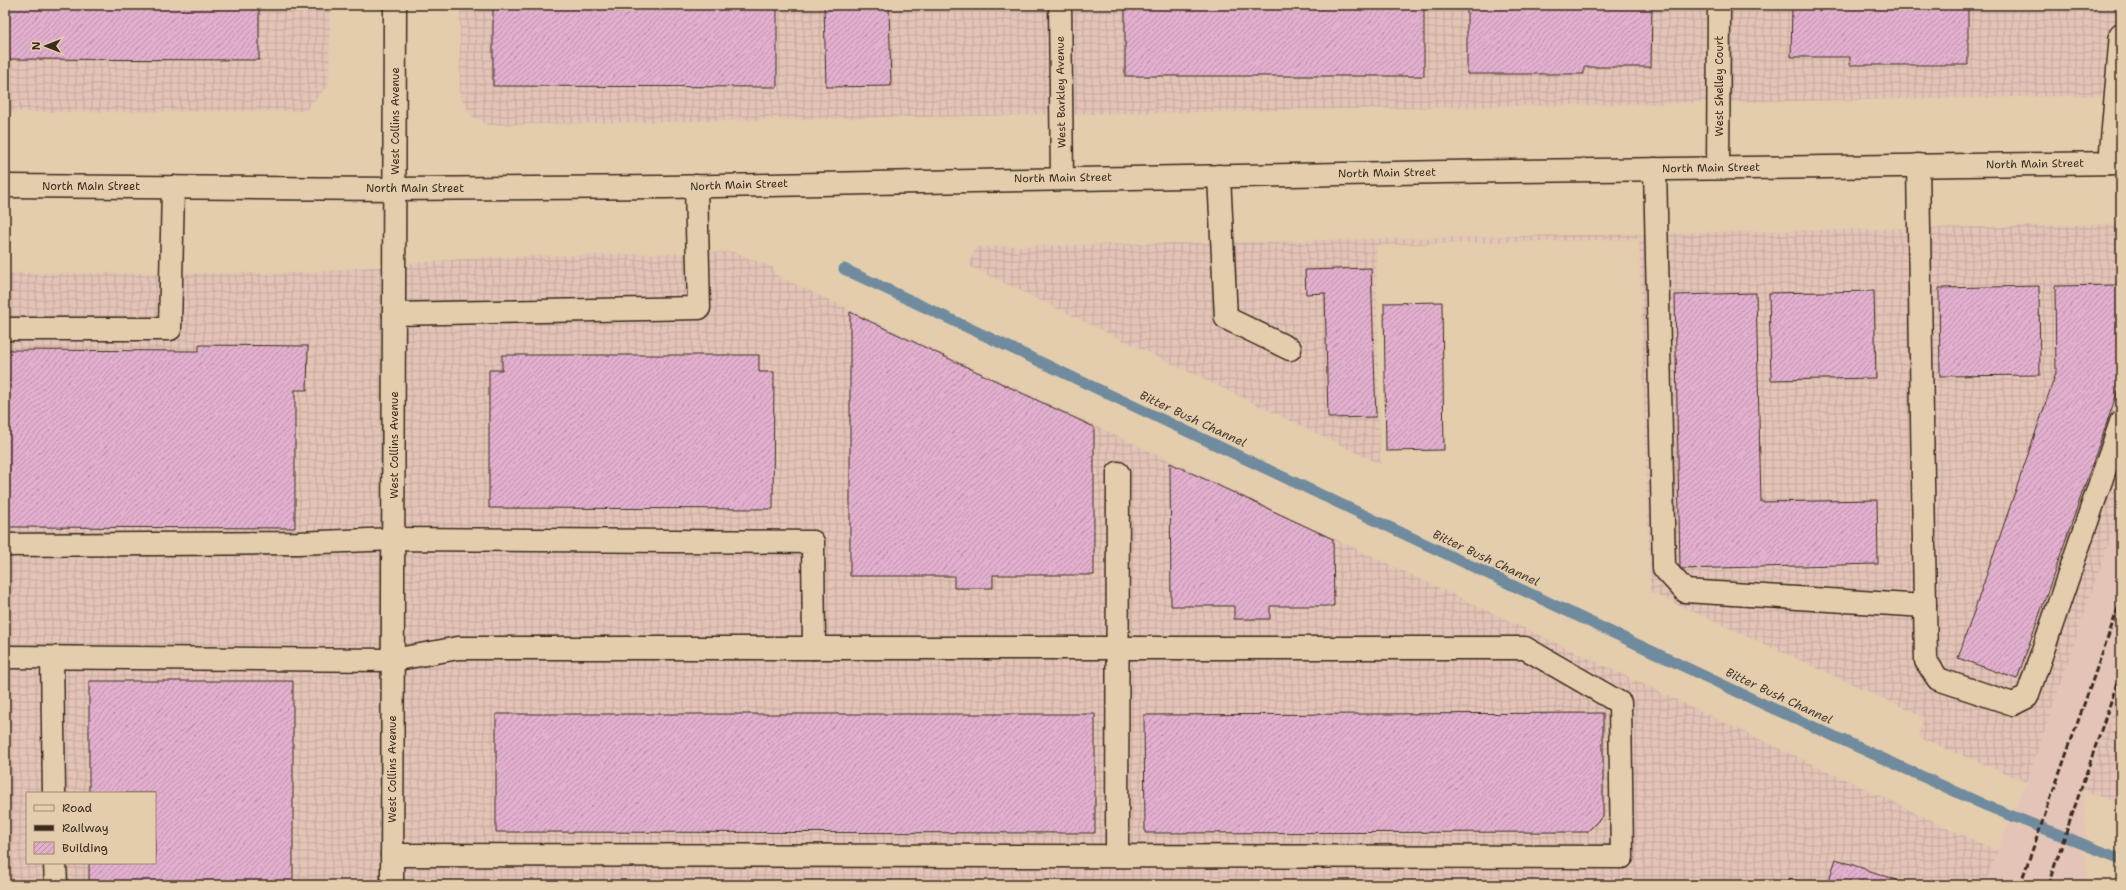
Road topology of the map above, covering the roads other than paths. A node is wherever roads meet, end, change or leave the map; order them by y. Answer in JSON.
{"nodes":[{"id":1,"x":395,"y":5,"type":"edge"},
{"id":2,"x":1060,"y":5,"type":"edge"},
{"id":3,"x":1719,"y":5,"type":"edge"},
{"id":4,"x":2121,"y":34,"type":"edge"},
{"id":5,"x":2116,"y":163,"type":"edge"},
{"id":6,"x":1918,"y":165,"type":"junction"},
{"id":7,"x":1718,"y":167,"type":"junction"},
{"id":8,"x":1655,"y":169,"type":"junction"},
{"id":9,"x":1220,"y":176,"type":"junction"},
{"id":10,"x":1062,"y":178,"type":"junction"},
{"id":11,"x":5,"y":186,"type":"edge"},
{"id":12,"x":173,"y":186,"type":"junction"},
{"id":13,"x":696,"y":186,"type":"junction"},
{"id":14,"x":394,"y":189,"type":"junction"},
{"id":15,"x":394,"y":314,"type":"junction"},
{"id":16,"x":5,"y":329,"type":"edge"},
{"id":17,"x":1290,"y":349,"type":"dead end"},
{"id":18,"x":2121,"y":422,"type":"edge"},
{"id":19,"x":1118,"y":473,"type":"dead end"},
{"id":20,"x":393,"y":539,"type":"junction"},
{"id":21,"x":5,"y":545,"type":"edge"},
{"id":22,"x":1925,"y":606,"type":"junction"},
{"id":23,"x":814,"y":648,"type":"junction"},
{"id":24,"x":1118,"y":648,"type":"junction"},
{"id":25,"x":5,"y":657,"type":"edge"},
{"id":26,"x":52,"y":658,"type":"junction"},
{"id":27,"x":393,"y":660,"type":"junction"},
{"id":28,"x":54,"y":792,"type":"edge"},
{"id":29,"x":392,"y":856,"type":"junction"},
{"id":30,"x":1117,"y":856,"type":"junction"},
{"id":31,"x":55,"y":864,"type":"edge"},
{"id":32,"x":56,"y":885,"type":"edge"},
{"id":33,"x":392,"y":885,"type":"edge"}],
"edges":[{"from":1,"to":14,"type":"main road","name":"West Collins Avenue"},
{"from":2,"to":10,"type":"main road","name":"West Barkley Avenue"},
{"from":3,"to":7,"type":"main road","name":"West Shelley Court"},
{"from":4,"to":5,"type":"main road"},
{"from":5,"to":6,"type":"main road","name":"North Main Street"},
{"from":6,"to":7,"type":"main road","name":"North Main Street"},
{"from":6,"to":22,"type":"main road"},
{"from":7,"to":8,"type":"main road","name":"North Main Street"},
{"from":8,"to":9,"type":"main road","name":"North Main Street"},
{"from":8,"to":22,"type":"main road"},
{"from":9,"to":10,"type":"main road","name":"North Main Street"},
{"from":9,"to":17,"type":"main road"},
{"from":10,"to":13,"type":"main road","name":"North Main Street"},
{"from":11,"to":12,"type":"main road","name":"North Main Street"},
{"from":12,"to":14,"type":"main road","name":"North Main Street"},
{"from":12,"to":16,"type":"main road"},
{"from":13,"to":14,"type":"main road","name":"North Main Street"},
{"from":13,"to":15,"type":"main road"},
{"from":14,"to":15,"type":"main road","name":"West Collins Avenue"},
{"from":15,"to":20,"type":"main road","name":"West Collins Avenue"},
{"from":18,"to":22,"type":"main road"},
{"from":19,"to":24,"type":"main road"},
{"from":20,"to":21,"type":"main road"},
{"from":20,"to":23,"type":"main road"},
{"from":20,"to":27,"type":"main road","name":"West Collins Avenue"},
{"from":23,"to":24,"type":"main road"},
{"from":23,"to":27,"type":"main road"},
{"from":24,"to":30,"type":"main road"},
{"from":24,"to":30,"type":"main road"},
{"from":25,"to":26,"type":"main road"},
{"from":26,"to":27,"type":"main road"},
{"from":26,"to":28,"type":"main road"},
{"from":27,"to":29,"type":"main road","name":"West Collins Avenue"},
{"from":29,"to":30,"type":"main road"},
{"from":29,"to":33,"type":"main road","name":"West Collins Avenue"},
{"from":31,"to":32,"type":"main road"}]}
